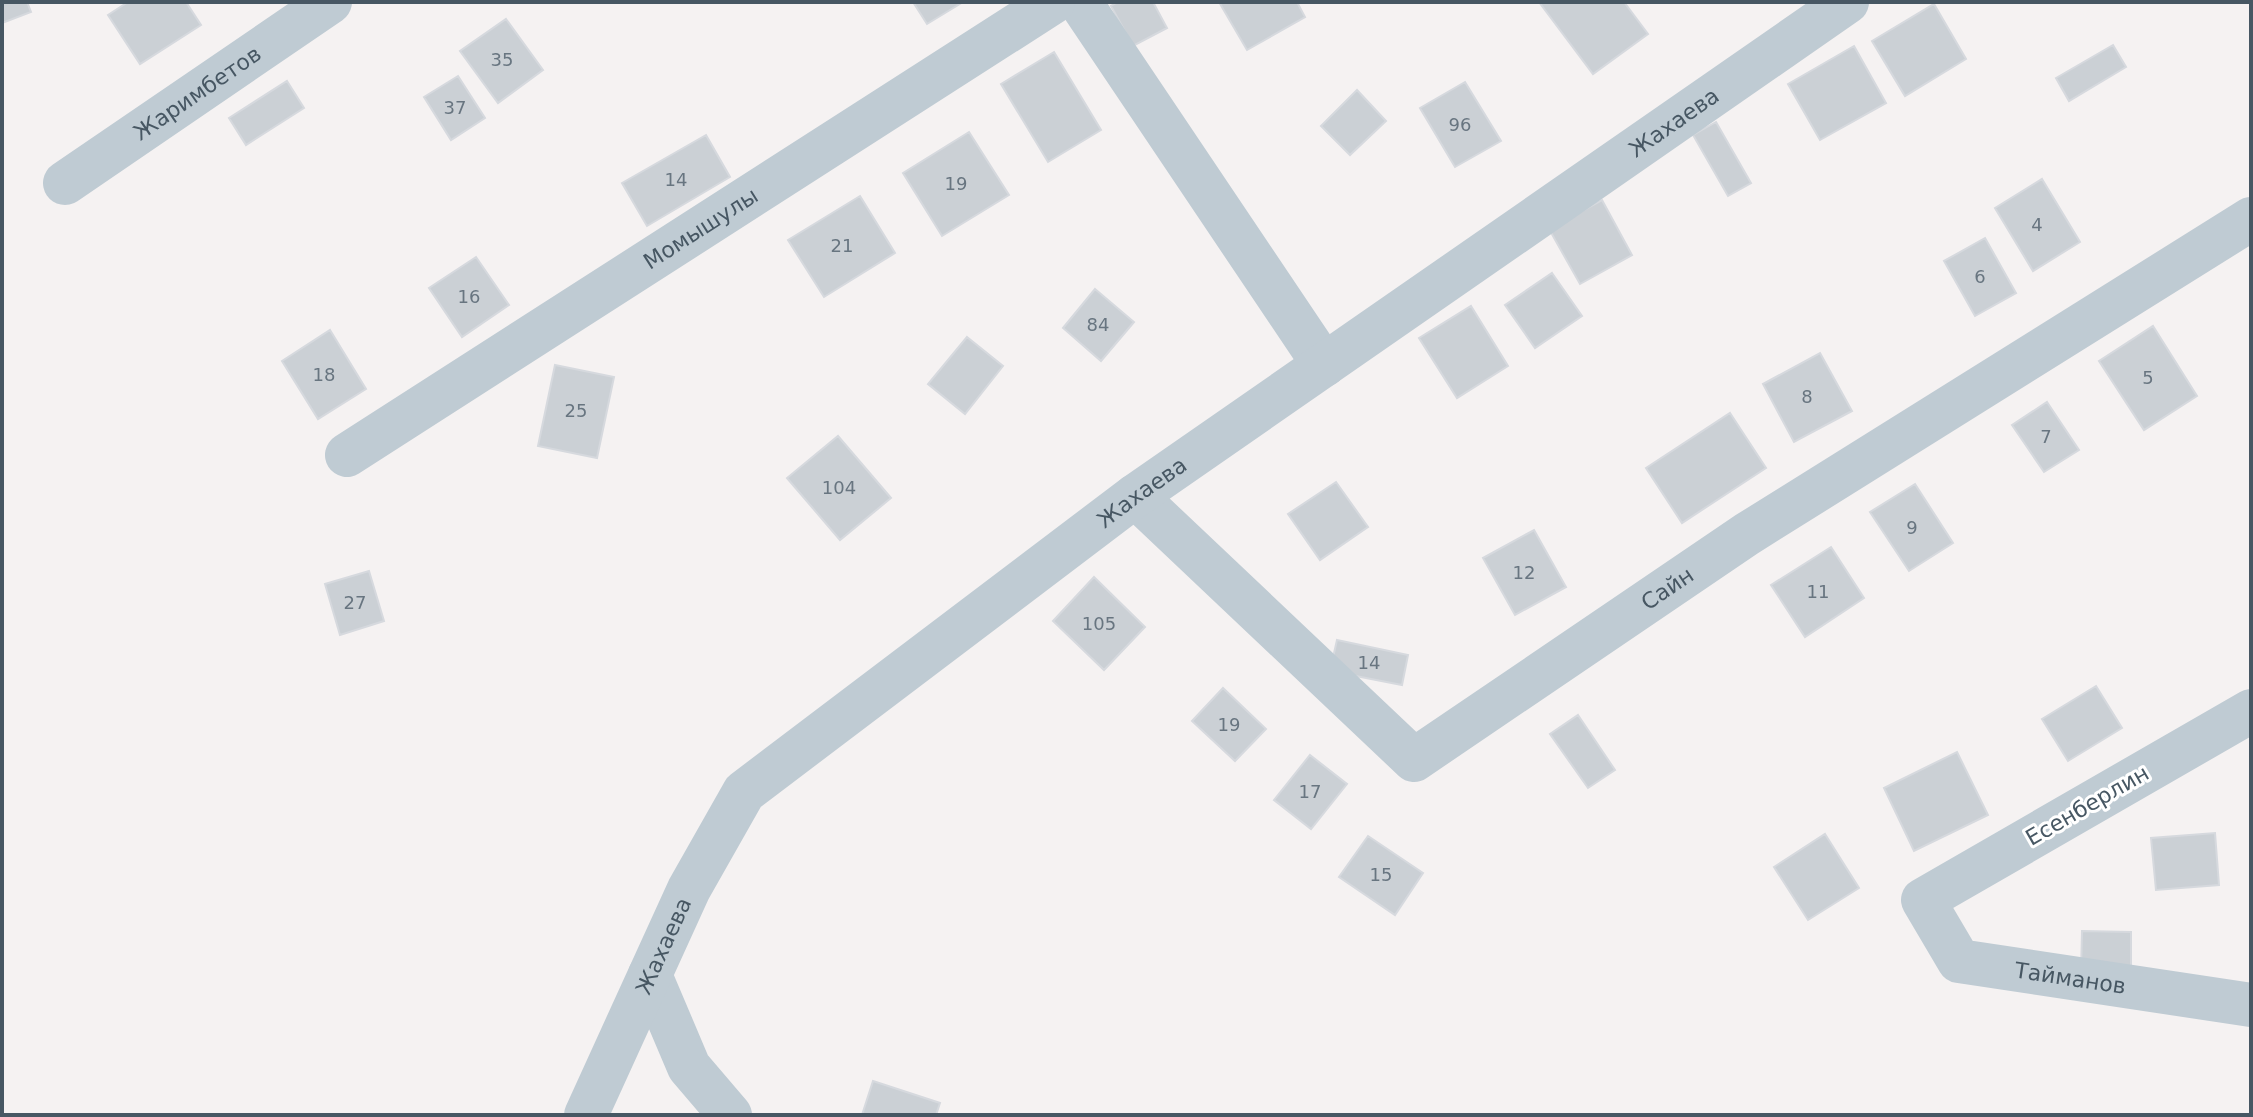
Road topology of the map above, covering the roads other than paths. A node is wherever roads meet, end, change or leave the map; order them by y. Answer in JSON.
{"nodes":[{"id":1,"x":330,"y":2,"type":"edge"},
{"id":2,"x":1053,"y":2,"type":"edge"},
{"id":3,"x":1080,"y":2,"type":"edge"},
{"id":4,"x":1847,"y":2,"type":"edge"},
{"id":5,"x":65,"y":183,"type":"dead end"},
{"id":6,"x":2251,"y":219,"type":"edge"},
{"id":7,"x":1324,"y":365,"type":"junction"},
{"id":8,"x":347,"y":455,"type":"dead end"},
{"id":9,"x":1135,"y":496,"type":"junction"},
{"id":10,"x":2251,"y":711,"type":"edge"},
{"id":11,"x":1923,"y":900,"type":"joint"},
{"id":12,"x":650,"y":975,"type":"junction"},
{"id":13,"x":2251,"y":1005,"type":"edge"},
{"id":14,"x":586,"y":1115,"type":"edge"},
{"id":15,"x":730,"y":1115,"type":"edge"}],
"edges":[{"from":1,"to":5,"type":"street","name":"Жаримбетов"},
{"from":2,"to":8,"type":"street","name":"Момышулы"},
{"from":3,"to":7,"type":"street"},
{"from":4,"to":7,"type":"street","name":"Жахаева"},
{"from":6,"to":9,"type":"street","name":"Сайн"},
{"from":7,"to":9,"type":"street","name":"Жахаева"},
{"from":9,"to":12,"type":"street","name":"Жахаева"},
{"from":10,"to":11,"type":"street","name":"Есенберлин"},
{"from":11,"to":13,"type":"street","name":"Тайманов"},
{"from":12,"to":14,"type":"street","name":"Жахаева"},
{"from":12,"to":15,"type":"street"}]}
